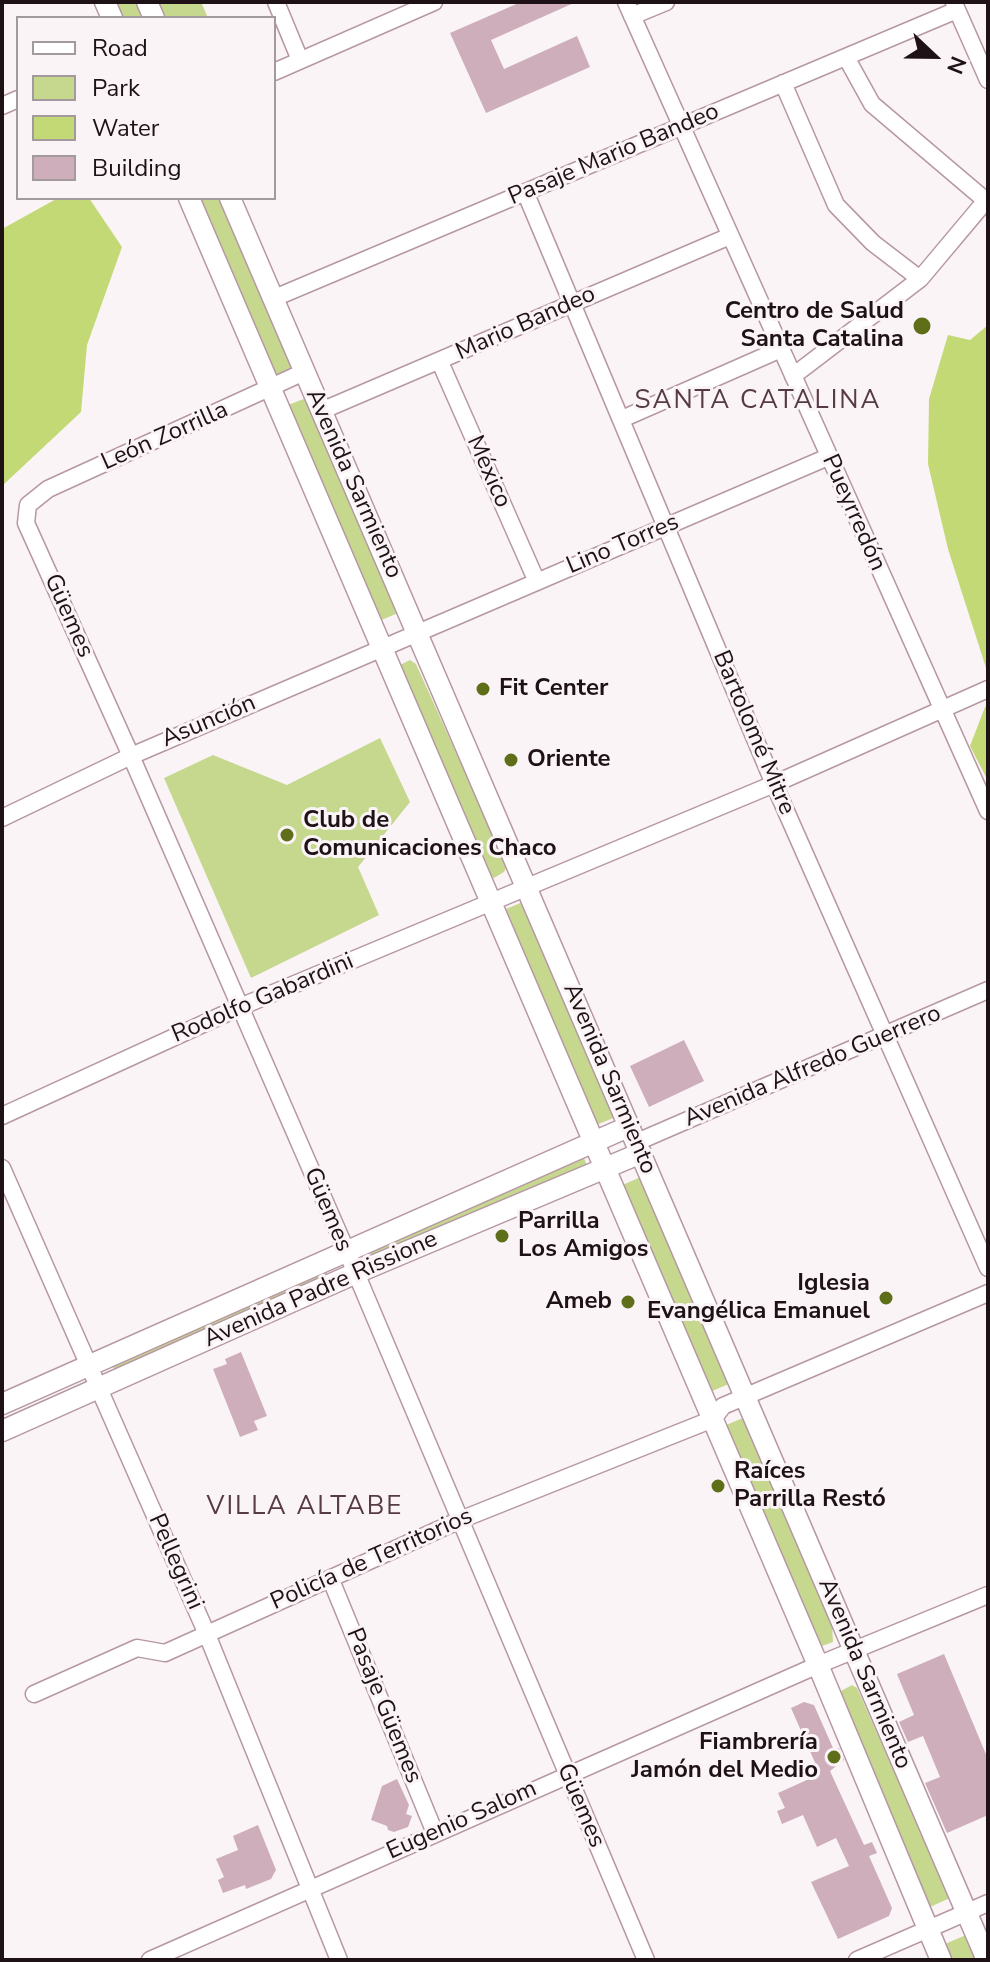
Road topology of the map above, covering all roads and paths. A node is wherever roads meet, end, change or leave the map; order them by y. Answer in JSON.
{"nodes":[{"id":1,"x":276,"y":2,"type":"edge"},
{"id":2,"x":434,"y":2,"type":"edge"},
{"id":3,"x":666,"y":2,"type":"edge"},
{"id":4,"x":955,"y":6,"type":"edge"},
{"id":5,"x":629,"y":9,"type":"edge"},
{"id":6,"x":846,"y":57,"type":"junction"},
{"id":7,"x":300,"y":60,"type":"junction"},
{"id":8,"x":276,"y":71,"type":"edge"},
{"id":9,"x":988,"y":80,"type":"edge"},
{"id":10,"x":783,"y":83,"type":"junction"},
{"id":11,"x":681,"y":125,"type":"junction"},
{"id":12,"x":526,"y":194,"type":"junction"},
{"id":13,"x":987,"y":199,"type":"edge"},
{"id":14,"x":190,"y":200,"type":"edge"},
{"id":15,"x":231,"y":200,"type":"edge"},
{"id":16,"x":730,"y":236,"type":"junction"},
{"id":17,"x":920,"y":279,"type":"junction"},
{"id":18,"x":272,"y":299,"type":"junction"},
{"id":19,"x":571,"y":303,"type":"junction"},
{"id":20,"x":781,"y":349,"type":"junction"},
{"id":21,"x":440,"y":362,"type":"junction"},
{"id":22,"x":304,"y":372,"type":"junction"},
{"id":23,"x":793,"y":376,"type":"junction"},
{"id":24,"x":271,"y":389,"type":"junction"},
{"id":25,"x":321,"y":411,"type":"junction"},
{"id":26,"x":622,"y":419,"type":"junction"},
{"id":27,"x":828,"y":457,"type":"junction"},
{"id":28,"x":28,"y":505,"type":"joint"},
{"id":29,"x":667,"y":527,"type":"junction"},
{"id":30,"x":537,"y":582,"type":"junction"},
{"id":31,"x":419,"y":634,"type":"junction"},
{"id":32,"x":383,"y":647,"type":"junction"},
{"id":33,"x":988,"y":689,"type":"edge"},
{"id":34,"x":941,"y":710,"type":"junction"},
{"id":35,"x":131,"y":756,"type":"junction"},
{"id":36,"x":774,"y":784,"type":"junction"},
{"id":37,"x":988,"y":811,"type":"edge"},
{"id":38,"x":2,"y":818,"type":"edge"},
{"id":39,"x":527,"y":889,"type":"junction"},
{"id":40,"x":490,"y":904,"type":"junction"},
{"id":41,"x":988,"y":990,"type":"edge"},
{"id":42,"x":240,"y":1007,"type":"junction"},
{"id":43,"x":884,"y":1036,"type":"junction"},
{"id":44,"x":2,"y":1116,"type":"edge"},
{"id":45,"x":636,"y":1140,"type":"junction"},
{"id":46,"x":595,"y":1144,"type":"junction"},
{"id":47,"x":2,"y":1168,"type":"edge"},
{"id":48,"x":605,"y":1168,"type":"junction"},
{"id":49,"x":346,"y":1252,"type":"junction"},
{"id":50,"x":988,"y":1268,"type":"edge"},
{"id":51,"x":356,"y":1273,"type":"junction"},
{"id":52,"x":988,"y":1293,"type":"edge"},
{"id":53,"x":88,"y":1366,"type":"junction"},
{"id":54,"x":97,"y":1389,"type":"junction"},
{"id":55,"x":745,"y":1396,"type":"junction"},
{"id":56,"x":2,"y":1404,"type":"edge"},
{"id":57,"x":713,"y":1419,"type":"junction"},
{"id":58,"x":2,"y":1431,"type":"edge"},
{"id":59,"x":460,"y":1520,"type":"junction"},
{"id":60,"x":331,"y":1580,"type":"junction"},
{"id":61,"x":988,"y":1595,"type":"edge"},
{"id":62,"x":206,"y":1632,"type":"junction"},
{"id":63,"x":854,"y":1651,"type":"junction"},
{"id":64,"x":818,"y":1665,"type":"junction"},
{"id":65,"x":34,"y":1694,"type":"dead end"},
{"id":66,"x":567,"y":1775,"type":"junction"},
{"id":67,"x":435,"y":1833,"type":"junction"},
{"id":68,"x":309,"y":1889,"type":"junction"},
{"id":69,"x":988,"y":1903,"type":"edge"},
{"id":70,"x":966,"y":1912,"type":"junction"},
{"id":71,"x":928,"y":1930,"type":"junction"},
{"id":72,"x":150,"y":1960,"type":"edge"},
{"id":73,"x":339,"y":1960,"type":"edge"},
{"id":74,"x":646,"y":1960,"type":"edge"},
{"id":75,"x":857,"y":1960,"type":"edge"},
{"id":76,"x":941,"y":1960,"type":"edge"},
{"id":77,"x":987,"y":1960,"type":"edge"}],
"edges":[{"from":1,"to":7,"type":"street"},
{"from":2,"to":7,"type":"street"},
{"from":3,"to":5,"type":"street"},
{"from":4,"to":6,"type":"street","name":"Pasaje Mario Bandeo"},
{"from":4,"to":9,"type":"street"},
{"from":5,"to":11,"type":"street","name":"Pueyrredón"},
{"from":6,"to":10,"type":"street","name":"Pasaje Mario Bandeo"},
{"from":6,"to":13,"type":"street"},
{"from":7,"to":8,"type":"street"},
{"from":10,"to":11,"type":"street","name":"Pasaje Mario Bandeo"},
{"from":10,"to":17,"type":"street"},
{"from":11,"to":12,"type":"street","name":"Pasaje Mario Bandeo"},
{"from":11,"to":16,"type":"street","name":"Pueyrredón"},
{"from":12,"to":18,"type":"street","name":"Pasaje Mario Bandeo"},
{"from":12,"to":19,"type":"street","name":"Bartolomé Mitre"},
{"from":13,"to":17,"type":"street"},
{"from":14,"to":24,"type":"main road","name":"Avenida Sarmiento"},
{"from":15,"to":18,"type":"main road","name":"Avenida Sarmiento"},
{"from":16,"to":19,"type":"street","name":"Mario Bandeo"},
{"from":16,"to":20,"type":"street","name":"Pueyrredón"},
{"from":17,"to":23,"type":"street"},
{"from":18,"to":22,"type":"main road","name":"Avenida Sarmiento"},
{"from":19,"to":21,"type":"street","name":"Mario Bandeo"},
{"from":19,"to":26,"type":"street","name":"Bartolomé Mitre"},
{"from":20,"to":23,"type":"street","name":"Pueyrredón"},
{"from":20,"to":26,"type":"street"},
{"from":21,"to":25,"type":"street","name":"Mario Bandeo"},
{"from":21,"to":30,"type":"street","name":"México"},
{"from":22,"to":24,"type":"street","name":"León Zorrilla"},
{"from":22,"to":25,"type":"main road","name":"Avenida Sarmiento"},
{"from":23,"to":27,"type":"street","name":"Pueyrredón"},
{"from":24,"to":28,"type":"street","name":"León Zorrilla"},
{"from":24,"to":32,"type":"main road","name":"Avenida Sarmiento"},
{"from":25,"to":31,"type":"main road","name":"Avenida Sarmiento"},
{"from":26,"to":29,"type":"street","name":"Bartolomé Mitre"},
{"from":27,"to":29,"type":"street","name":"Lino Torres"},
{"from":27,"to":34,"type":"street","name":"Pueyrredón"},
{"from":28,"to":35,"type":"street","name":"Güemes"},
{"from":29,"to":30,"type":"street","name":"Lino Torres"},
{"from":29,"to":36,"type":"street","name":"Bartolomé Mitre"},
{"from":30,"to":31,"type":"street","name":"Lino Torres"},
{"from":31,"to":32,"type":"street","name":"Asunción"},
{"from":31,"to":39,"type":"main road","name":"Avenida Sarmiento"},
{"from":32,"to":35,"type":"street","name":"Asunción"},
{"from":32,"to":40,"type":"main road","name":"Avenida Sarmiento"},
{"from":33,"to":34,"type":"street","name":"Rodolfo Gabardini"},
{"from":34,"to":36,"type":"street","name":"Rodolfo Gabardini"},
{"from":34,"to":37,"type":"street","name":"Pueyrredón"},
{"from":35,"to":38,"type":"street","name":"Asunción"},
{"from":35,"to":42,"type":"street","name":"Güemes"},
{"from":36,"to":39,"type":"street","name":"Rodolfo Gabardini"},
{"from":36,"to":43,"type":"street","name":"Bartolomé Mitre"},
{"from":39,"to":40,"type":"street","name":"Rodolfo Gabardini"},
{"from":39,"to":45,"type":"main road","name":"Avenida Sarmiento"},
{"from":40,"to":42,"type":"street","name":"Rodolfo Gabardini"},
{"from":40,"to":46,"type":"main road","name":"Avenida Sarmiento"},
{"from":41,"to":43,"type":"street","name":"Avenida Alfredo Guerrero"},
{"from":42,"to":44,"type":"street","name":"Rodolfo Gabardini"},
{"from":42,"to":49,"type":"street","name":"Güemes"},
{"from":43,"to":45,"type":"street","name":"Avenida Alfredo Guerrero"},
{"from":43,"to":50,"type":"street","name":"Bartolomé Mitre"},
{"from":45,"to":46,"type":"main road","name":"Avenida Padre Rissione"},
{"from":45,"to":48,"type":"main road","name":"Avenida Padre Rissione"},
{"from":45,"to":55,"type":"main road","name":"Avenida Sarmiento"},
{"from":46,"to":48,"type":"main road","name":"Avenida Sarmiento"},
{"from":46,"to":49,"type":"main road","name":"Avenida Padre Rissione"},
{"from":47,"to":53,"type":"street","name":"Pellegrini"},
{"from":48,"to":51,"type":"main road","name":"Avenida Padre Rissione"},
{"from":48,"to":57,"type":"main road","name":"Avenida Sarmiento"},
{"from":49,"to":51,"type":"street","name":"Güemes"},
{"from":49,"to":53,"type":"main road","name":"Avenida Padre Rissione"},
{"from":51,"to":54,"type":"main road","name":"Avenida Padre Rissione"},
{"from":51,"to":59,"type":"street","name":"Güemes"},
{"from":52,"to":55,"type":"street","name":"Policía de Territorios"},
{"from":53,"to":54,"type":"street","name":"Pellegrini"},
{"from":53,"to":56,"type":"main road","name":"Avenida Padre Rissione"},
{"from":54,"to":58,"type":"main road","name":"Avenida Padre Rissione"},
{"from":54,"to":62,"type":"street","name":"Pellegrini"},
{"from":55,"to":57,"type":"street","name":"Policía de Territorios"},
{"from":55,"to":63,"type":"main road","name":"Avenida Sarmiento"},
{"from":57,"to":59,"type":"street","name":"Policía de Territorios"},
{"from":57,"to":64,"type":"main road","name":"Avenida Sarmiento"},
{"from":59,"to":60,"type":"street","name":"Policía de Territorios"},
{"from":59,"to":66,"type":"street","name":"Güemes"},
{"from":60,"to":62,"type":"street","name":"Policía de Territorios"},
{"from":60,"to":67,"type":"street","name":"Pasaje Güemes"},
{"from":61,"to":63,"type":"street","name":"Eugenio Salom"},
{"from":62,"to":65,"type":"street","name":"Policía de Territorios"},
{"from":62,"to":68,"type":"street","name":"Pellegrini"},
{"from":63,"to":64,"type":"street","name":"Eugenio Salom"},
{"from":63,"to":70,"type":"main road","name":"Avenida Sarmiento"},
{"from":64,"to":66,"type":"street","name":"Eugenio Salom"},
{"from":64,"to":71,"type":"main road","name":"Avenida Sarmiento"},
{"from":66,"to":67,"type":"street","name":"Eugenio Salom"},
{"from":66,"to":74,"type":"street","name":"Güemes"},
{"from":67,"to":68,"type":"street","name":"Eugenio Salom"},
{"from":68,"to":72,"type":"street","name":"Eugenio Salom"},
{"from":68,"to":73,"type":"street","name":"Pellegrini"},
{"from":69,"to":70,"type":"street"},
{"from":70,"to":71,"type":"street"},
{"from":70,"to":77,"type":"main road","name":"Avenida Sarmiento"},
{"from":71,"to":75,"type":"street"},
{"from":71,"to":76,"type":"main road","name":"Avenida Sarmiento"}]}
